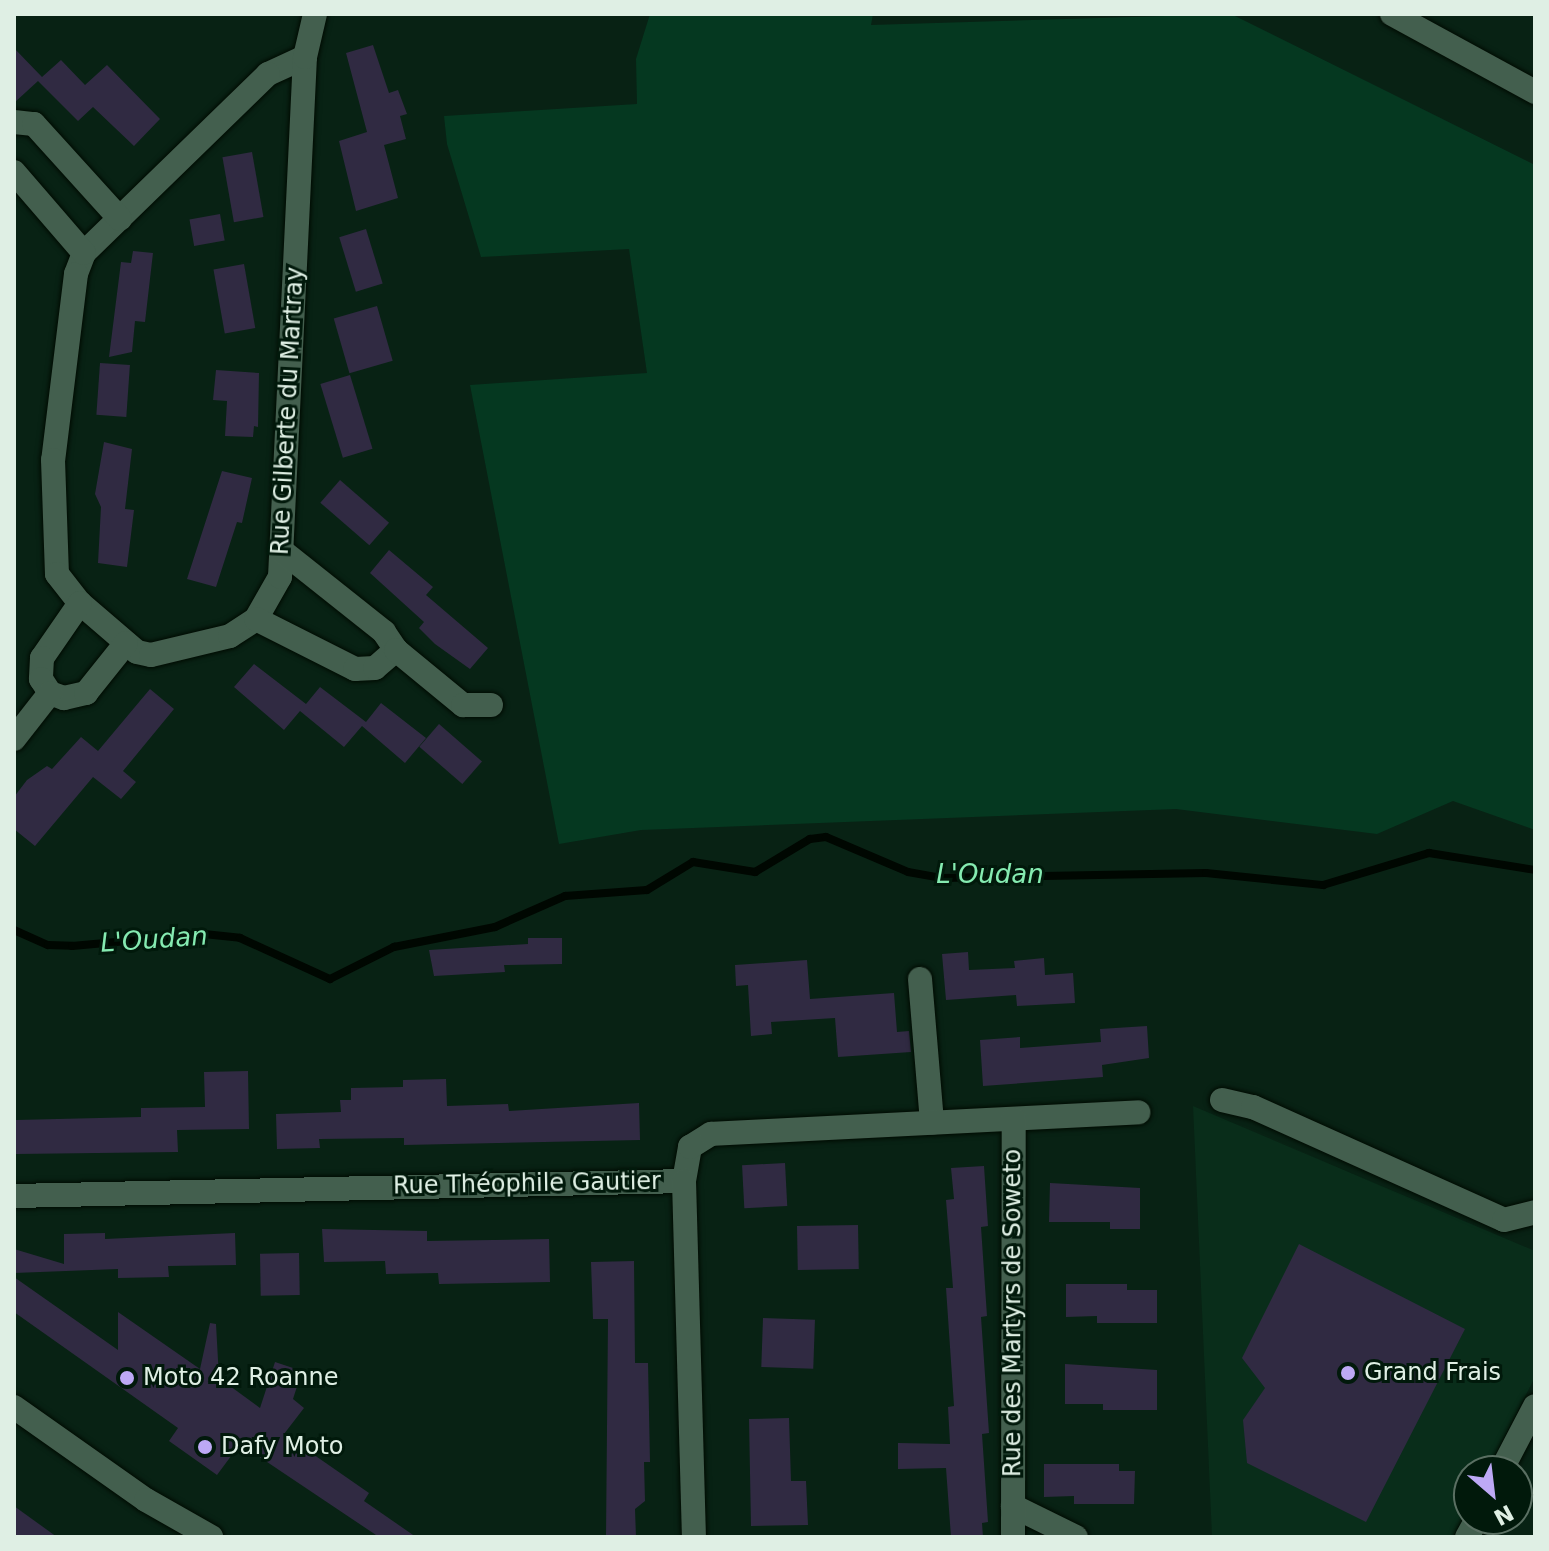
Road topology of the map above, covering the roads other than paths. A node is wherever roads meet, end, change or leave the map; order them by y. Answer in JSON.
{"nodes":[{"id":1,"x":315,"y":14,"type":"edge"},
{"id":2,"x":1392,"y":14,"type":"edge"},
{"id":3,"x":305,"y":57,"type":"junction"},
{"id":4,"x":1535,"y":92,"type":"edge"},
{"id":5,"x":14,"y":122,"type":"edge"},
{"id":6,"x":14,"y":172,"type":"edge"},
{"id":7,"x":120,"y":219,"type":"junction"},
{"id":8,"x":84,"y":253,"type":"junction"},
{"id":9,"x":281,"y":550,"type":"junction"},
{"id":10,"x":80,"y":603,"type":"junction"},
{"id":11,"x":256,"y":619,"type":"junction"},
{"id":12,"x":126,"y":643,"type":"junction"},
{"id":13,"x":396,"y":650,"type":"junction"},
{"id":14,"x":50,"y":693,"type":"junction"},
{"id":15,"x":491,"y":705,"type":"dead end"},
{"id":16,"x":14,"y":739,"type":"edge"},
{"id":17,"x":920,"y":979,"type":"dead end"},
{"id":18,"x":1222,"y":1100,"type":"dead end"},
{"id":19,"x":1138,"y":1112,"type":"dead end"},
{"id":20,"x":1014,"y":1119,"type":"junction"},
{"id":21,"x":932,"y":1123,"type":"junction"},
{"id":22,"x":684,"y":1181,"type":"junction"},
{"id":23,"x":14,"y":1196,"type":"edge"},
{"id":24,"x":1535,"y":1212,"type":"edge"},
{"id":25,"x":1535,"y":1406,"type":"edge"},
{"id":26,"x":14,"y":1407,"type":"edge"},
{"id":27,"x":1509,"y":1455,"type":"edge"},
{"id":28,"x":146,"y":1500,"type":"junction"},
{"id":29,"x":1013,"y":1506,"type":"junction"},
{"id":30,"x":183,"y":1537,"type":"edge"},
{"id":31,"x":211,"y":1537,"type":"edge"},
{"id":32,"x":694,"y":1537,"type":"edge"},
{"id":33,"x":1013,"y":1537,"type":"edge"},
{"id":34,"x":1076,"y":1537,"type":"edge"}],
"edges":[{"from":1,"to":3,"type":"street","name":"Rue Gilberte du Martray"},
{"from":2,"to":4,"type":"street"},
{"from":3,"to":7,"type":"street"},
{"from":3,"to":9,"type":"street","name":"Rue Gilberte du Martray"},
{"from":5,"to":7,"type":"street"},
{"from":6,"to":8,"type":"street"},
{"from":7,"to":8,"type":"street"},
{"from":8,"to":10,"type":"street"},
{"from":9,"to":11,"type":"street","name":"Rue Gilberte du Martray"},
{"from":9,"to":13,"type":"street"},
{"from":10,"to":12,"type":"street"},
{"from":10,"to":14,"type":"street"},
{"from":11,"to":12,"type":"street"},
{"from":11,"to":13,"type":"street"},
{"from":12,"to":14,"type":"street"},
{"from":13,"to":15,"type":"street"},
{"from":14,"to":16,"type":"street"},
{"from":17,"to":21,"type":"street"},
{"from":18,"to":24,"type":"street"},
{"from":19,"to":20,"type":"street","name":"Rue des Martyrs de Soweto"},
{"from":20,"to":21,"type":"street","name":"Rue des Martyrs de Soweto"},
{"from":20,"to":29,"type":"street","name":"Rue des Martyrs de Soweto"},
{"from":21,"to":22,"type":"street","name":"Rue des Martyrs de Soweto"},
{"from":22,"to":23,"type":"street","name":"Rue Théophile Gautier"},
{"from":22,"to":32,"type":"street","name":"Rue Théophile Gautier"},
{"from":25,"to":27,"type":"street"},
{"from":26,"to":28,"type":"street"},
{"from":28,"to":30,"type":"street"},
{"from":28,"to":31,"type":"street"},
{"from":29,"to":33,"type":"street","name":"Rue des Martyrs de Soweto"},
{"from":29,"to":34,"type":"street","name":"Rue des Martyrs de Soweto"}]}
